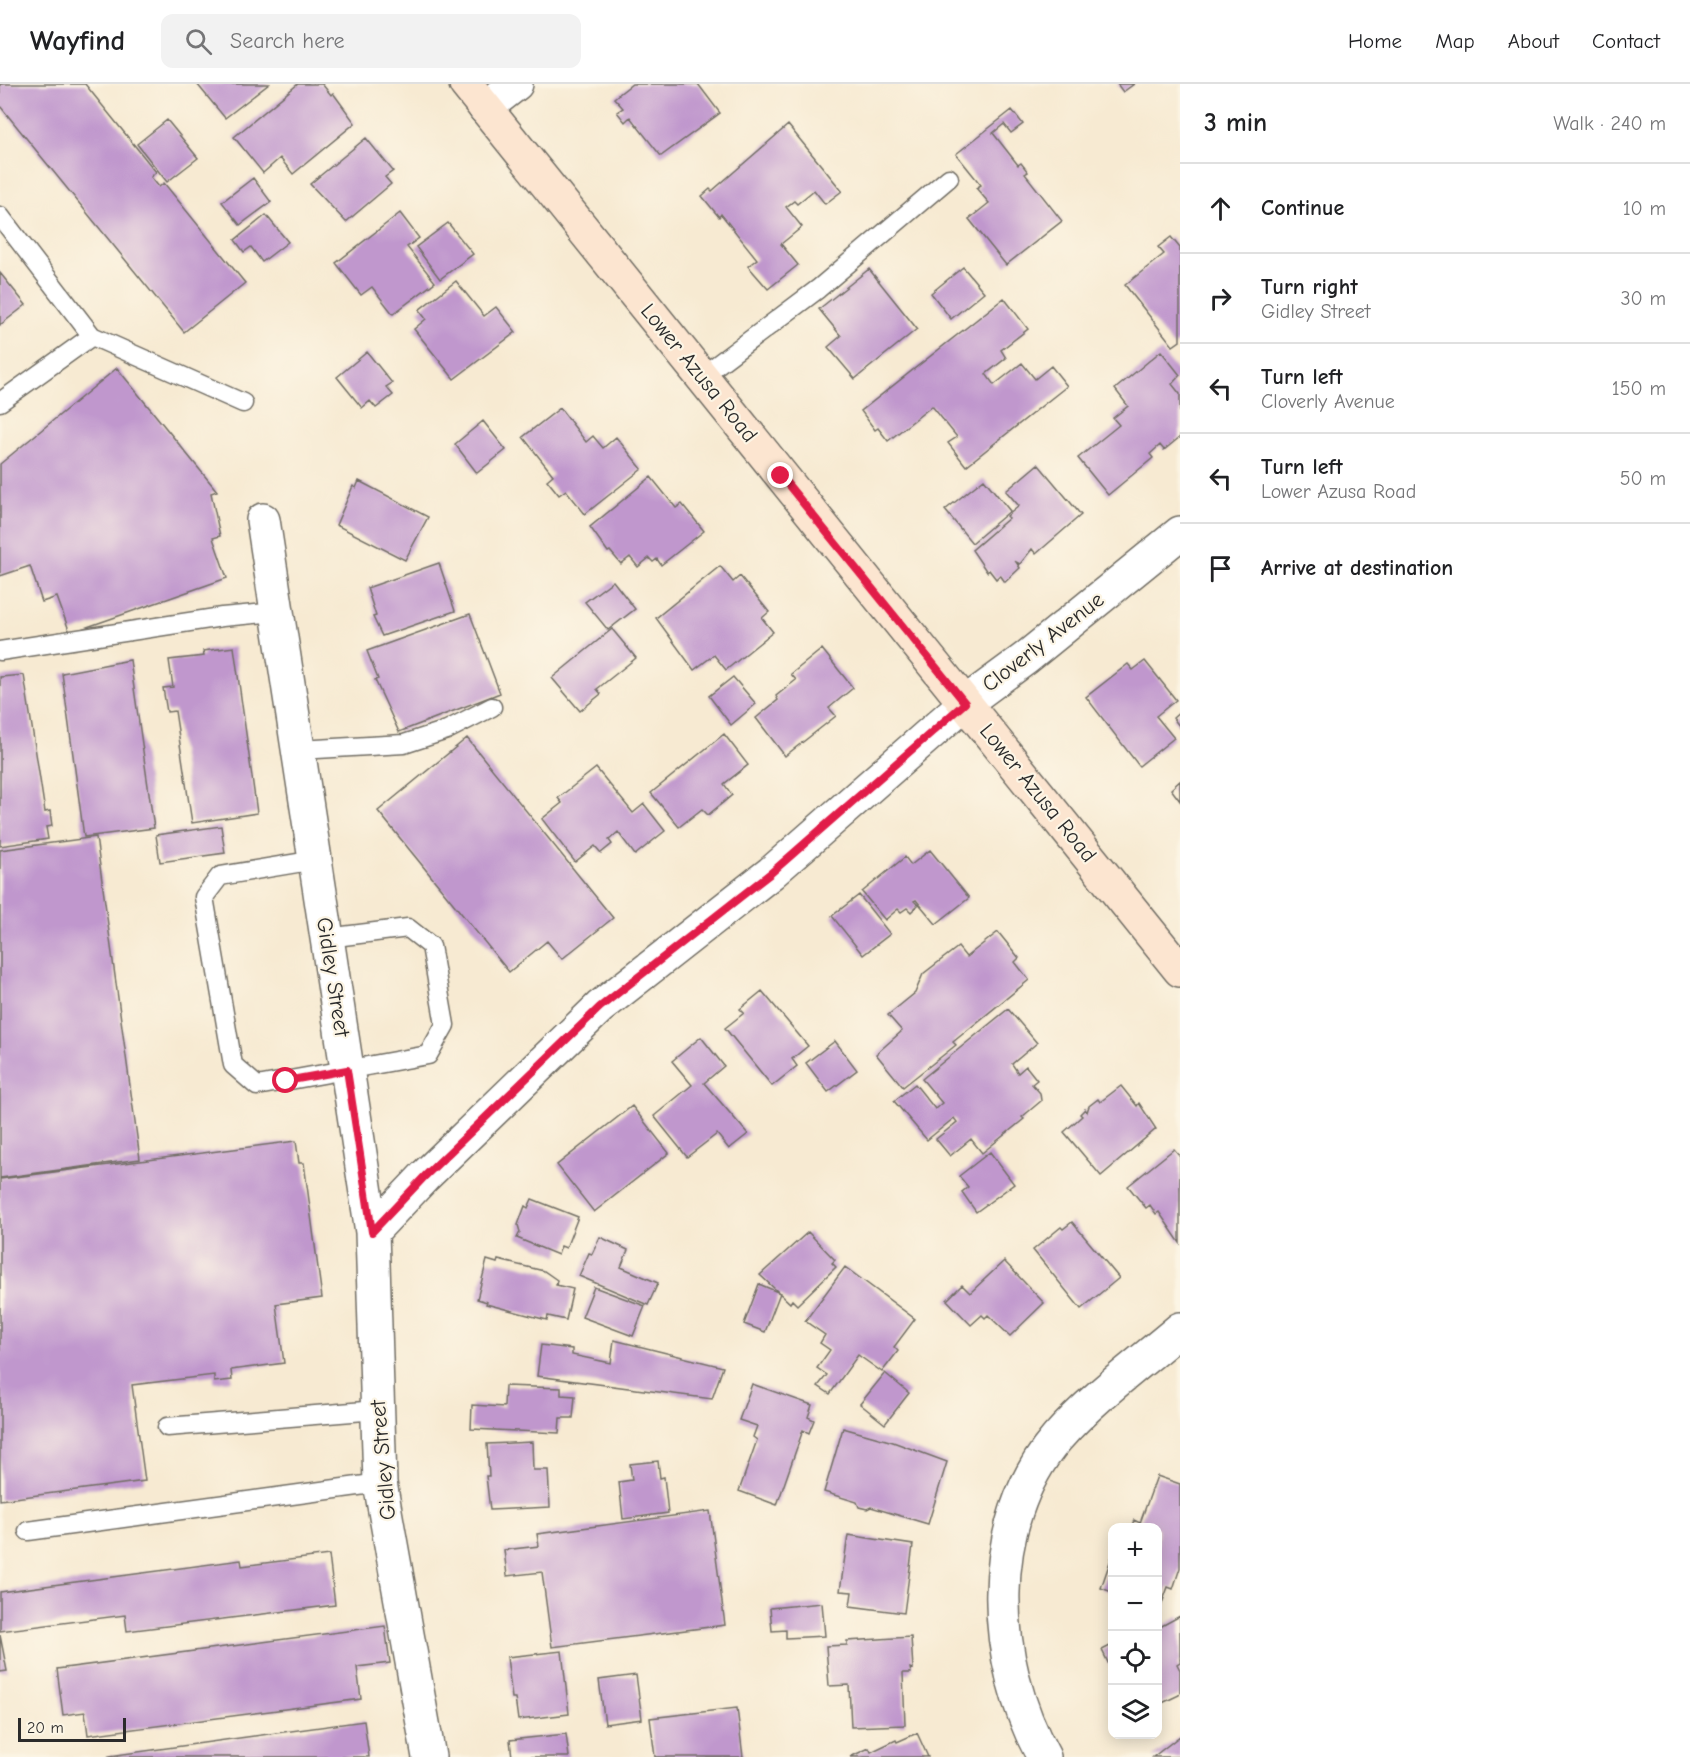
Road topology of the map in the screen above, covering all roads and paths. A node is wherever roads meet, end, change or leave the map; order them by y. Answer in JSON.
{"nodes":[{"id":1,"x":516,"y":84,"type":"edge"},
{"id":2,"x":476,"y":96,"type":"edge"},
{"id":3,"x":949,"y":178,"type":"dead end"},
{"id":4,"x":0,"y":216,"type":"edge"},
{"id":5,"x":92,"y":336,"type":"junction"},
{"id":6,"x":701,"y":377,"type":"junction"},
{"id":7,"x":0,"y":402,"type":"edge"},
{"id":8,"x":243,"y":403,"type":"dead end"},
{"id":9,"x":263,"y":520,"type":"dead end"},
{"id":10,"x":1180,"y":533,"type":"edge"},
{"id":11,"x":278,"y":612,"type":"junction"},
{"id":12,"x":0,"y":651,"type":"edge"},
{"id":13,"x":965,"y":703,"type":"junction"},
{"id":14,"x":492,"y":707,"type":"dead end"},
{"id":15,"x":299,"y":750,"type":"junction"},
{"id":16,"x":315,"y":860,"type":"junction"},
{"id":17,"x":327,"y":938,"type":"junction"},
{"id":18,"x":1180,"y":970,"type":"edge"},
{"id":19,"x":347,"y":1070,"type":"junction"},
{"id":20,"x":372,"y":1232,"type":"junction"},
{"id":21,"x":1180,"y":1329,"type":"edge"},
{"id":22,"x":377,"y":1410,"type":"junction"},
{"id":23,"x":167,"y":1427,"type":"dead end"},
{"id":24,"x":380,"y":1483,"type":"junction"},
{"id":25,"x":28,"y":1531,"type":"dead end"},
{"id":26,"x":429,"y":1757,"type":"edge"},
{"id":27,"x":1044,"y":1757,"type":"edge"}],
"edges":[{"from":1,"to":2,"type":"street"},
{"from":2,"to":6,"type":"main road","name":"Lower Azusa Road"},
{"from":3,"to":6,"type":"lane"},
{"from":4,"to":5,"type":"lane"},
{"from":5,"to":7,"type":"lane"},
{"from":5,"to":8,"type":"lane"},
{"from":6,"to":13,"type":"main road","name":"Lower Azusa Road"},
{"from":9,"to":11,"type":"street","name":"Gidley Street"},
{"from":10,"to":13,"type":"street","name":"Cloverly Avenue"},
{"from":11,"to":12,"type":"lane"},
{"from":11,"to":15,"type":"street","name":"Gidley Street"},
{"from":13,"to":18,"type":"main road","name":"Lower Azusa Road"},
{"from":13,"to":20,"type":"street","name":"Cloverly Avenue"},
{"from":14,"to":15,"type":"lane"},
{"from":15,"to":16,"type":"street","name":"Gidley Street"},
{"from":16,"to":17,"type":"street","name":"Gidley Street"},
{"from":16,"to":19,"type":"lane"},
{"from":17,"to":19,"type":"street","name":"Gidley Street"},
{"from":17,"to":19,"type":"lane"},
{"from":19,"to":20,"type":"street","name":"Gidley Street"},
{"from":20,"to":22,"type":"street","name":"Gidley Street"},
{"from":21,"to":27,"type":"street"},
{"from":22,"to":23,"type":"lane"},
{"from":22,"to":24,"type":"street","name":"Gidley Street"},
{"from":24,"to":25,"type":"lane"},
{"from":24,"to":26,"type":"street","name":"Gidley Street"}]}
